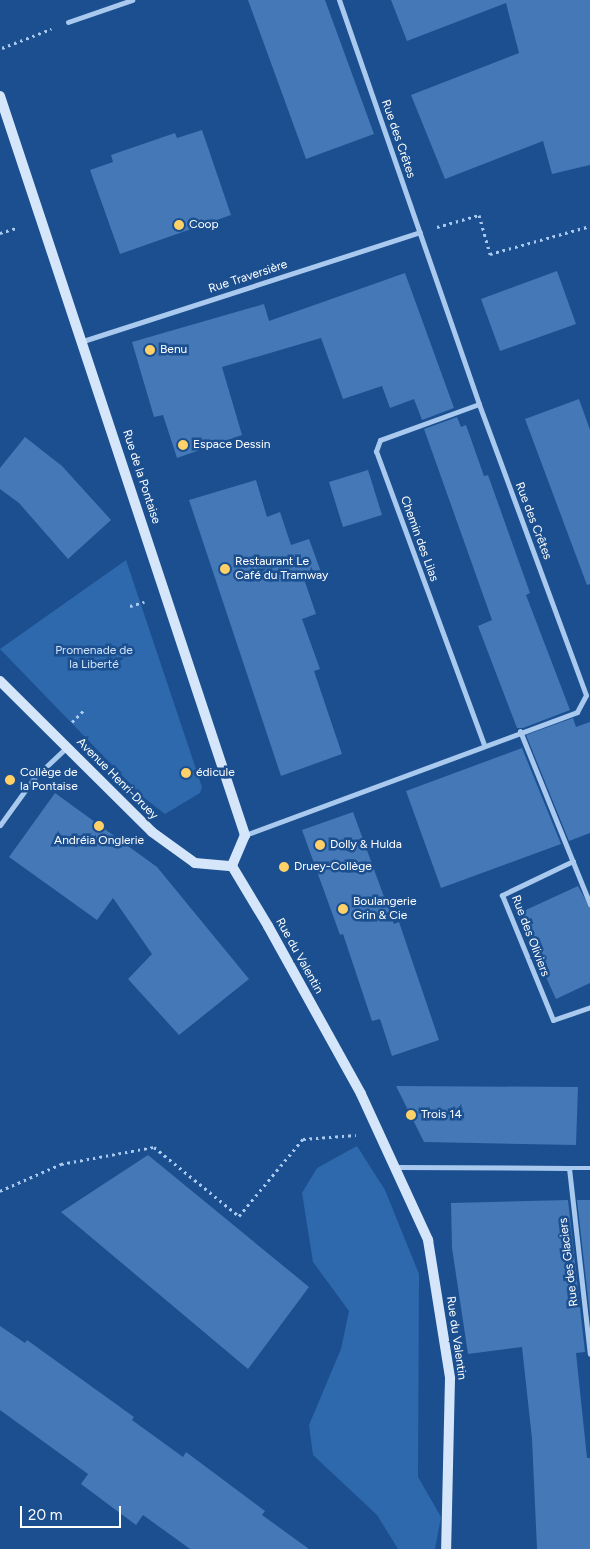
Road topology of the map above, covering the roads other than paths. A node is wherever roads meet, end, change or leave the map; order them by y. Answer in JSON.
{"nodes":[{"id":1,"x":132,"y":0,"type":"edge"},
{"id":2,"x":339,"y":0,"type":"edge"},
{"id":3,"x":68,"y":22,"type":"road end"},
{"id":4,"x":0,"y":96,"type":"edge"},
{"id":5,"x":420,"y":232,"type":"junction"},
{"id":6,"x":83,"y":341,"type":"junction"},
{"id":7,"x":478,"y":404,"type":"junction"},
{"id":8,"x":0,"y":681,"type":"edge"},
{"id":9,"x":520,"y":732,"type":"junction"},
{"id":10,"x":484,"y":744,"type":"junction"},
{"id":11,"x":67,"y":747,"type":"junction"},
{"id":12,"x":0,"y":826,"type":"edge"},
{"id":13,"x":245,"y":835,"type":"junction"},
{"id":14,"x":573,"y":861,"type":"junction"},
{"id":15,"x":232,"y":866,"type":"junction"},
{"id":16,"x":590,"y":904,"type":"edge"},
{"id":17,"x":590,"y":1007,"type":"edge"},
{"id":18,"x":397,"y":1167,"type":"junction"},
{"id":19,"x":569,"y":1168,"type":"junction"},
{"id":20,"x":590,"y":1168,"type":"edge"},
{"id":21,"x":590,"y":1354,"type":"edge"},
{"id":22,"x":446,"y":1549,"type":"edge"}],
"edges":[{"from":1,"to":3,"type":"street"},
{"from":2,"to":5,"type":"street","name":"Rue des Crêtes"},
{"from":4,"to":6,"type":"street","name":"Rue de la Pontaise"},
{"from":5,"to":6,"type":"street","name":"Rue Traversière"},
{"from":5,"to":7,"type":"street","name":"Rue des Crêtes"},
{"from":6,"to":13,"type":"street","name":"Rue de la Pontaise"},
{"from":7,"to":9,"type":"street","name":"Rue des Crêtes"},
{"from":7,"to":10,"type":"street","name":"Chemin des Lilas"},
{"from":8,"to":11,"type":"street","name":"Avenue Henri-Druey"},
{"from":9,"to":10,"type":"street","name":"Rue des Crêtes"},
{"from":9,"to":14,"type":"street"},
{"from":10,"to":13,"type":"street","name":"Rue des Crêtes"},
{"from":11,"to":12,"type":"street"},
{"from":11,"to":15,"type":"street","name":"Avenue Henri-Druey"},
{"from":13,"to":15,"type":"street"},
{"from":14,"to":16,"type":"street"},
{"from":14,"to":17,"type":"street","name":"Rue des Oliviers"},
{"from":15,"to":18,"type":"street","name":"Rue du Valentin"},
{"from":18,"to":19,"type":"street"},
{"from":18,"to":22,"type":"street","name":"Rue du Valentin"},
{"from":19,"to":20,"type":"lane"},
{"from":19,"to":21,"type":"street","name":"Rue des Glaciers"}]}
